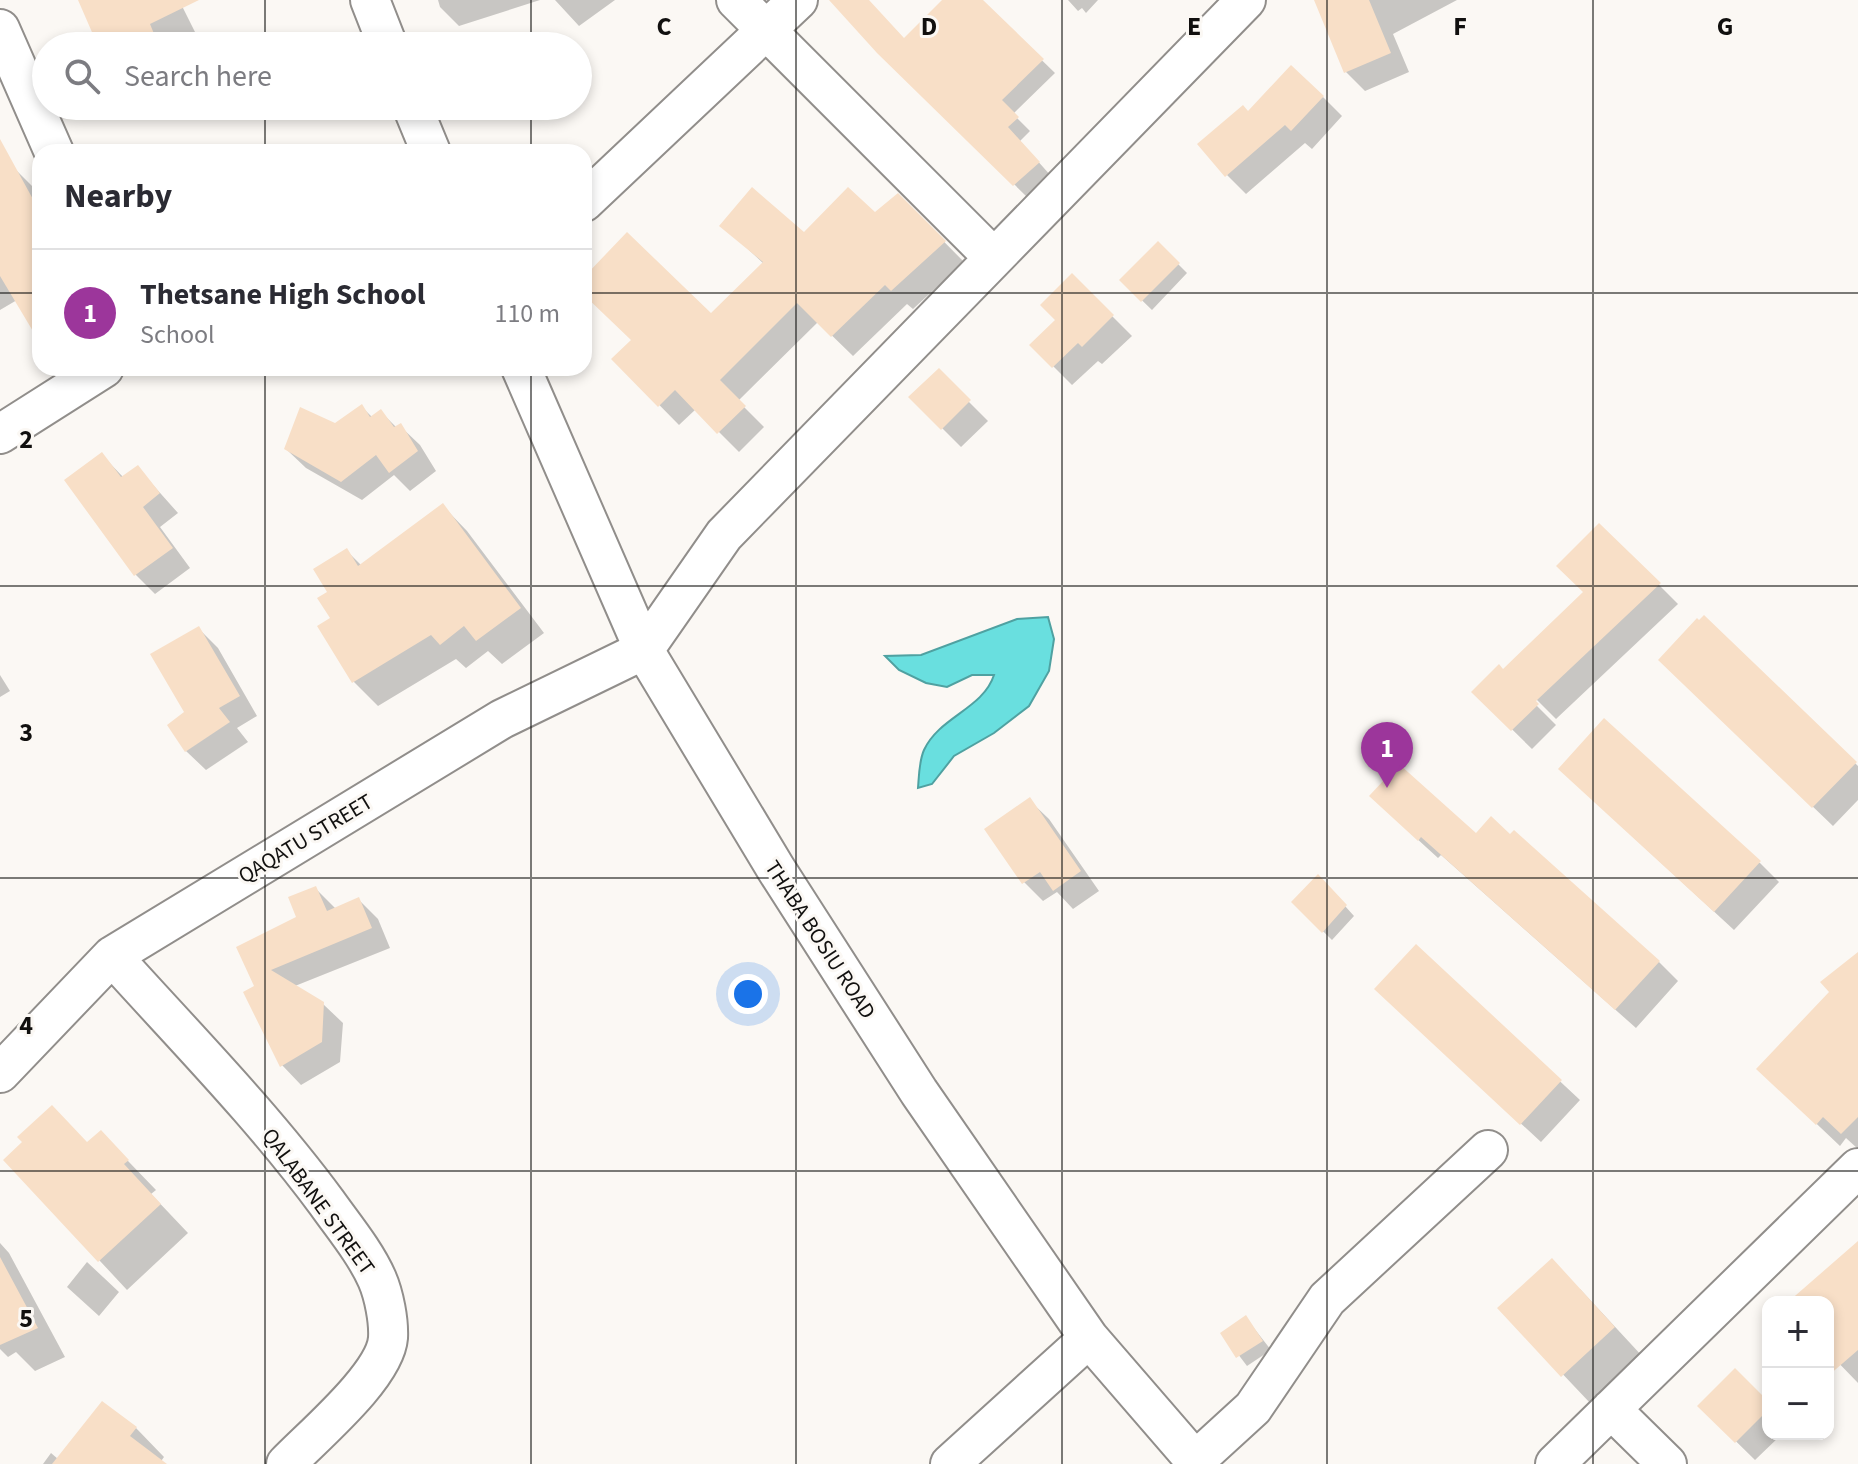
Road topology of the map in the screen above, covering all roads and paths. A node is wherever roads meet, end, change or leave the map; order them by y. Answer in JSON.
{"nodes":[{"id":1,"x":370,"y":0,"type":"edge"},
{"id":2,"x":736,"y":0,"type":"edge"},
{"id":3,"x":798,"y":0,"type":"edge"},
{"id":4,"x":1246,"y":0,"type":"edge"},
{"id":5,"x":0,"y":29,"type":"edge"},
{"id":6,"x":383,"y":32,"type":"edge"},
{"id":7,"x":766,"y":32,"type":"junction"},
{"id":8,"x":32,"y":102,"type":"edge"},
{"id":9,"x":40,"y":120,"type":"edge"},
{"id":10,"x":418,"y":120,"type":"edge"},
{"id":11,"x":50,"y":144,"type":"edge"},
{"id":12,"x":428,"y":144,"type":"edge"},
{"id":13,"x":592,"y":195,"type":"edge"},
{"id":14,"x":994,"y":258,"type":"junction"},
{"id":15,"x":91,"y":376,"type":"edge"},
{"id":16,"x":524,"y":376,"type":"edge"},
{"id":17,"x":0,"y":434,"type":"edge"},
{"id":18,"x":644,"y":650,"type":"junction"},
{"id":19,"x":112,"y":956,"type":"junction"},
{"id":20,"x":0,"y":1073,"type":"edge"},
{"id":21,"x":1488,"y":1150,"type":"dead end"},
{"id":22,"x":1858,"y":1168,"type":"edge"},
{"id":23,"x":1089,"y":1338,"type":"junction"},
{"id":24,"x":1611,"y":1409,"type":"junction"},
{"id":25,"x":1197,"y":1462,"type":"edge"},
{"id":26,"x":286,"y":1464,"type":"edge"},
{"id":27,"x":950,"y":1464,"type":"edge"},
{"id":28,"x":1555,"y":1464,"type":"edge"},
{"id":29,"x":1667,"y":1464,"type":"edge"}],
"edges":[{"from":1,"to":6,"type":"street"},
{"from":2,"to":7,"type":"street"},
{"from":3,"to":7,"type":"street"},
{"from":4,"to":14,"type":"street"},
{"from":5,"to":8,"type":"street"},
{"from":7,"to":13,"type":"street"},
{"from":7,"to":14,"type":"street"},
{"from":9,"to":11,"type":"street"},
{"from":10,"to":12,"type":"street"},
{"from":14,"to":18,"type":"street"},
{"from":15,"to":17,"type":"street"},
{"from":16,"to":18,"type":"street","name":"THABA BOSIU ROAD"},
{"from":18,"to":19,"type":"street","name":"QAQATU STREET"},
{"from":18,"to":23,"type":"street","name":"THABA BOSIU ROAD"},
{"from":19,"to":20,"type":"street","name":"QAQATU STREET"},
{"from":19,"to":26,"type":"street","name":"QALABANE STREET"},
{"from":21,"to":25,"type":"street"},
{"from":22,"to":24,"type":"street"},
{"from":23,"to":25,"type":"street","name":"THABA BOSIU ROAD"},
{"from":23,"to":27,"type":"street"},
{"from":24,"to":28,"type":"street"},
{"from":24,"to":29,"type":"street"}]}
